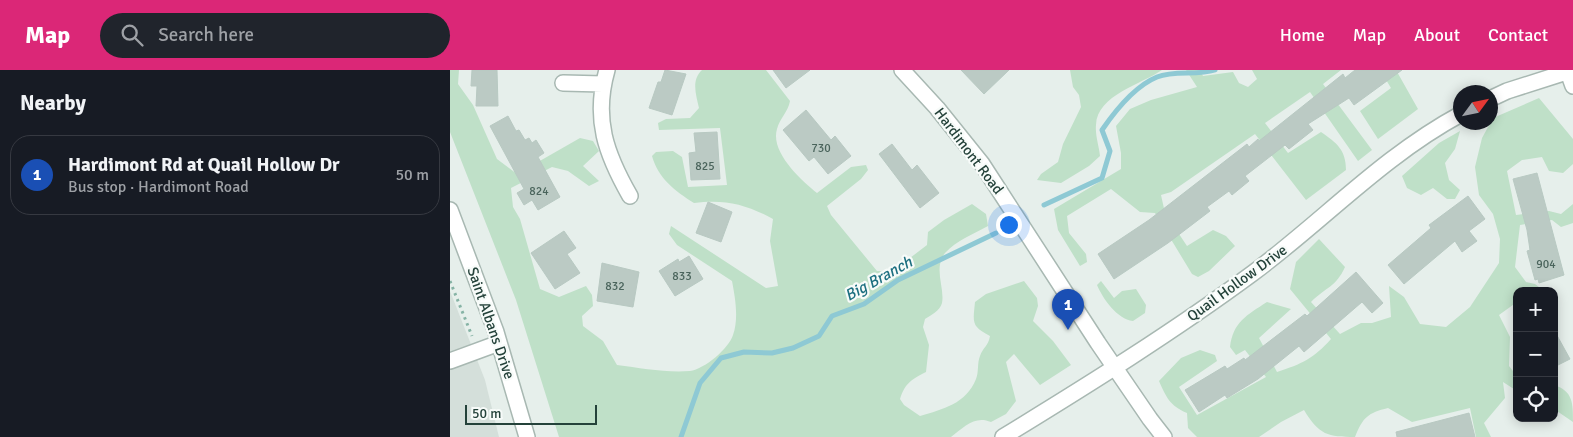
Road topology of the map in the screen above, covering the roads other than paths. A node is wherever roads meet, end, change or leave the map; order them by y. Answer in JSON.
{"nodes":[{"id":1,"x":902,"y":70,"type":"edge"},
{"id":2,"x":1571,"y":71,"type":"edge"},
{"id":3,"x":605,"y":77,"type":"edge"},
{"id":4,"x":563,"y":83,"type":"dead end"},
{"id":5,"x":1573,"y":86,"type":"edge"},
{"id":6,"x":1498,"y":96,"type":"edge"},
{"id":7,"x":1453,"y":118,"type":"edge"},
{"id":8,"x":630,"y":196,"type":"dead end"},
{"id":9,"x":450,"y":210,"type":"edge"},
{"id":10,"x":499,"y":342,"type":"junction"},
{"id":11,"x":450,"y":361,"type":"edge"},
{"id":12,"x":1114,"y":366,"type":"junction"},
{"id":13,"x":527,"y":437,"type":"edge"},
{"id":14,"x":1003,"y":437,"type":"edge"},
{"id":15,"x":1164,"y":437,"type":"edge"}],
"edges":[{"from":1,"to":12,"type":"street","name":"Hardimont Road"},
{"from":2,"to":5,"type":"street"},
{"from":2,"to":6,"type":"street"},
{"from":3,"to":4,"type":"street"},
{"from":3,"to":8,"type":"street"},
{"from":7,"to":12,"type":"street","name":"Quail Hollow Drive"},
{"from":9,"to":10,"type":"street","name":"Saint Albans Drive"},
{"from":10,"to":11,"type":"street"},
{"from":10,"to":13,"type":"street","name":"Saint Albans Drive"},
{"from":12,"to":14,"type":"street","name":"Quail Hollow Drive"},
{"from":12,"to":15,"type":"street","name":"Hardimont Road"}]}
